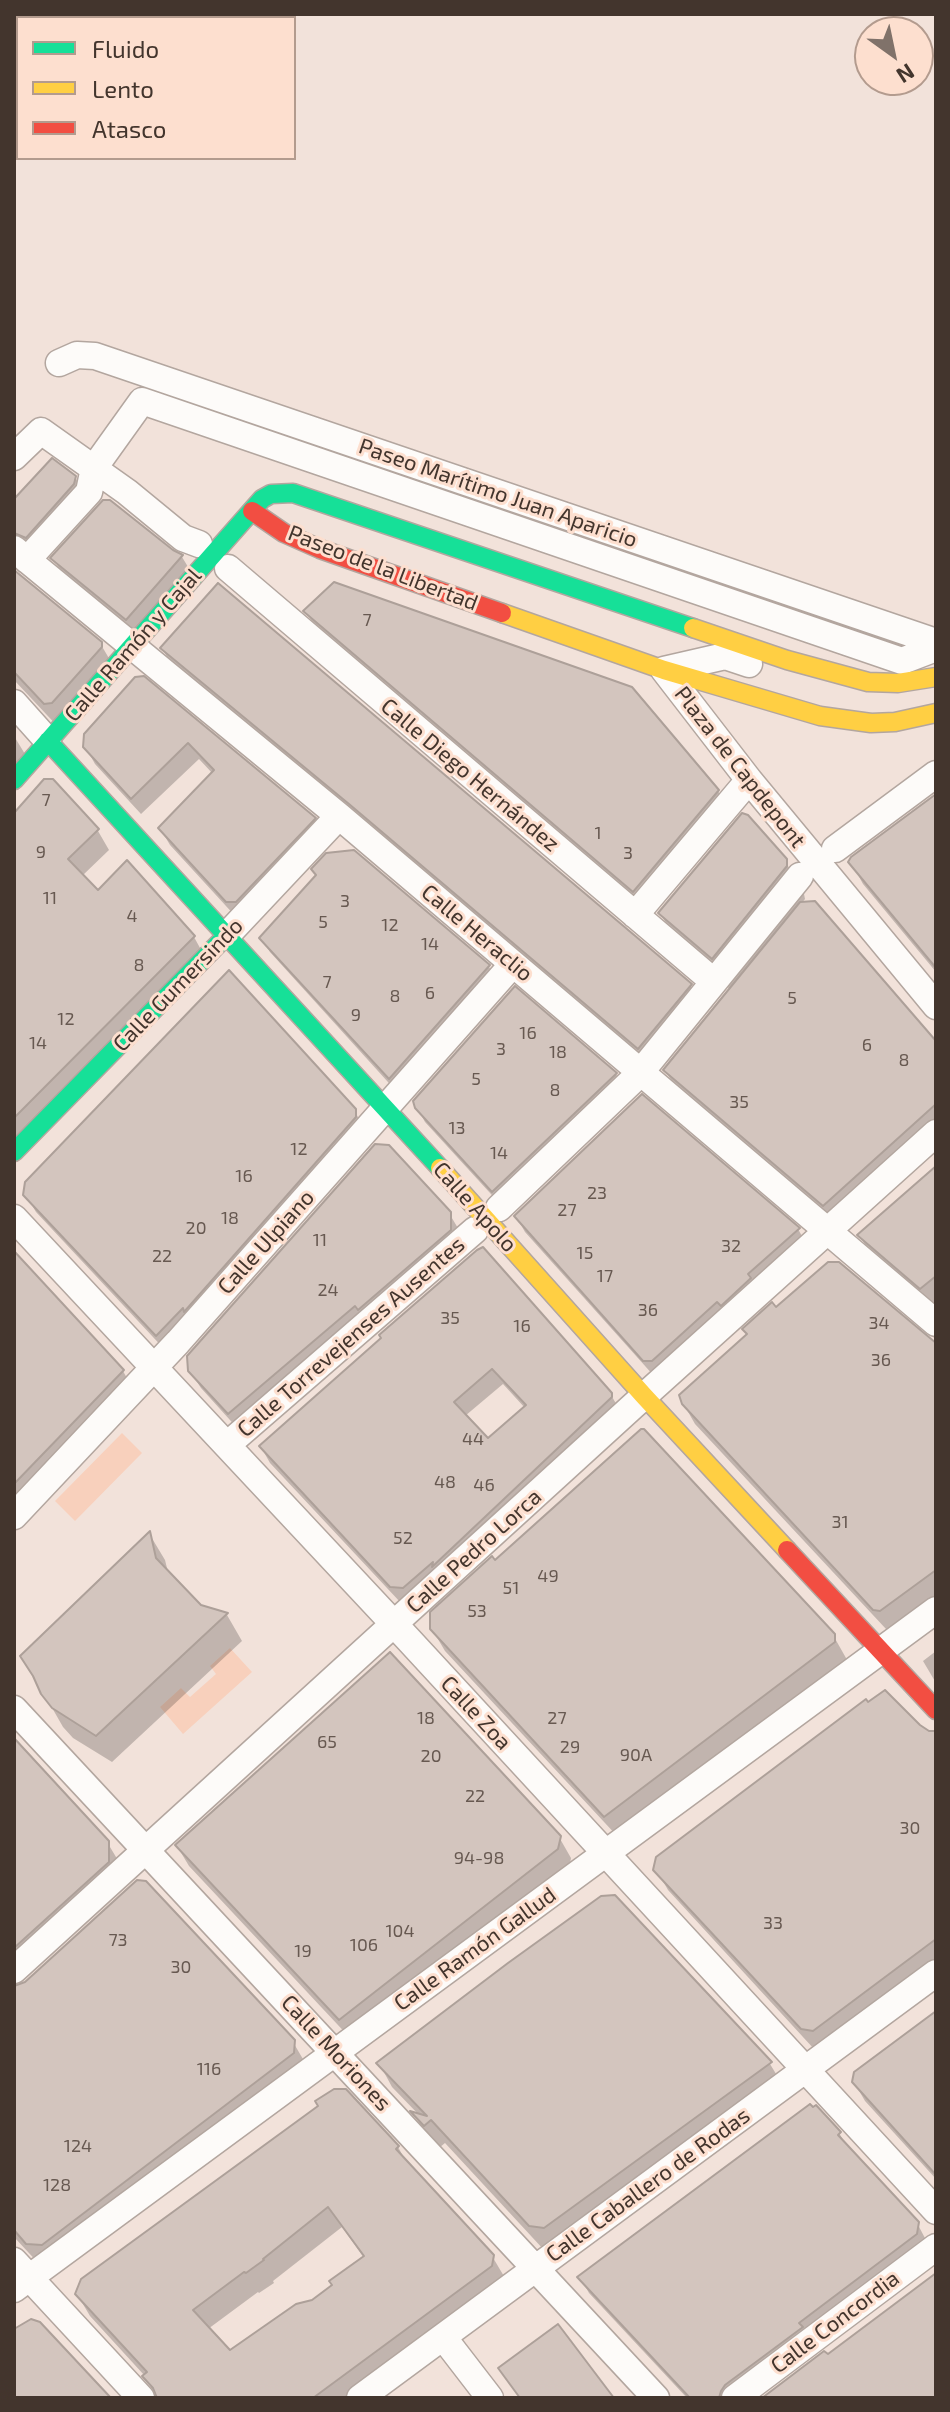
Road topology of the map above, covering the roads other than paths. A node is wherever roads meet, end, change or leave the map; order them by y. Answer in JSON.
{"nodes":[{"id":1,"x":59,"y":363,"type":"dead end"},
{"id":2,"x":14,"y":457,"type":"edge"},
{"id":3,"x":94,"y":468,"type":"junction"},
{"id":4,"x":252,"y":511,"type":"junction"},
{"id":5,"x":199,"y":544,"type":"dead end"},
{"id":6,"x":20,"y":554,"type":"edge"},
{"id":7,"x":228,"y":568,"type":"dead end"},
{"id":8,"x":936,"y":645,"type":"edge"},
{"id":9,"x":133,"y":646,"type":"junction"},
{"id":10,"x":787,"y":660,"type":"junction"},
{"id":11,"x":664,"y":670,"type":"junction"},
{"id":12,"x":936,"y":677,"type":"edge"},
{"id":13,"x":14,"y":703,"type":"edge"},
{"id":14,"x":936,"y":713,"type":"edge"},
{"id":15,"x":48,"y":741,"type":"junction"},
{"id":16,"x":936,"y":774,"type":"edge"},
{"id":17,"x":14,"y":780,"type":"edge"},
{"id":18,"x":749,"y":780,"type":"junction"},
{"id":19,"x":339,"y":816,"type":"junction"},
{"id":20,"x":817,"y":863,"type":"junction"},
{"id":21,"x":635,"y":915,"type":"junction"},
{"id":22,"x":227,"y":935,"type":"junction"},
{"id":23,"x":513,"y":964,"type":"junction"},
{"id":24,"x":713,"y":981,"type":"junction"},
{"id":25,"x":936,"y":1006,"type":"edge"},
{"id":26,"x":385,"y":1108,"type":"junction"},
{"id":27,"x":936,"y":1133,"type":"edge"},
{"id":28,"x":14,"y":1152,"type":"edge"},
{"id":29,"x":499,"y":1208,"type":"dead end"},
{"id":30,"x":14,"y":1218,"type":"edge"},
{"id":31,"x":475,"y":1230,"type":"dead end"},
{"id":32,"x":828,"y":1231,"type":"junction"},
{"id":33,"x":932,"y":1311,"type":"edge"},
{"id":34,"x":155,"y":1367,"type":"junction"},
{"id":35,"x":644,"y":1396,"type":"junction"},
{"id":36,"x":227,"y":1445,"type":"junction"},
{"id":37,"x":14,"y":1516,"type":"edge"},
{"id":38,"x":936,"y":1610,"type":"edge"},
{"id":39,"x":394,"y":1624,"type":"junction"},
{"id":40,"x":882,"y":1651,"type":"junction"},
{"id":41,"x":14,"y":1709,"type":"edge"},
{"id":42,"x":936,"y":1710,"type":"edge"},
{"id":43,"x":146,"y":1850,"type":"junction"},
{"id":44,"x":606,"y":1853,"type":"junction"},
{"id":45,"x":14,"y":1970,"type":"edge"},
{"id":46,"x":936,"y":1973,"type":"edge"},
{"id":47,"x":336,"y":2052,"type":"junction"},
{"id":48,"x":805,"y":2069,"type":"junction"},
{"id":49,"x":936,"y":2211,"type":"edge"},
{"id":50,"x":936,"y":2247,"type":"edge"},
{"id":51,"x":535,"y":2269,"type":"junction"},
{"id":52,"x":19,"y":2276,"type":"edge"},
{"id":53,"x":443,"y":2337,"type":"junction"},
{"id":54,"x":141,"y":2398,"type":"edge"},
{"id":55,"x":360,"y":2398,"type":"edge"},
{"id":56,"x":490,"y":2398,"type":"edge"},
{"id":57,"x":656,"y":2398,"type":"edge"},
{"id":58,"x":735,"y":2398,"type":"edge"}],
"edges":[{"from":1,"to":8,"type":"street","name":"Paseo Marítimo Juan Aparicio"},
{"from":2,"to":3,"type":"street"},
{"from":3,"to":5,"type":"street"},
{"from":3,"to":6,"type":"street"},
{"from":3,"to":8,"type":"street"},
{"from":4,"to":9,"type":"street","name":"Calle Ramón y Cajal"},
{"from":4,"to":10,"type":"street","name":"Paseo de la Libertad"},
{"from":4,"to":11,"type":"street","name":"Paseo de la Libertad"},
{"from":6,"to":9,"type":"street","name":"Calle Heraclio"},
{"from":7,"to":21,"type":"street","name":"Calle Diego Hernández"},
{"from":9,"to":15,"type":"street","name":"Calle Ramón y Cajal"},
{"from":9,"to":19,"type":"street","name":"Calle Heraclio"},
{"from":10,"to":11,"type":"street"},
{"from":10,"to":12,"type":"street","name":"Paseo de la Libertad"},
{"from":11,"to":14,"type":"street","name":"Paseo de la Libertad"},
{"from":11,"to":18,"type":"street","name":"Plaza de Capdepont"},
{"from":13,"to":15,"type":"street","name":"Calle Apolo"},
{"from":15,"to":17,"type":"street","name":"Calle Ramón y Cajal"},
{"from":15,"to":22,"type":"street","name":"Calle Apolo"},
{"from":16,"to":20,"type":"street","name":"Plaza de Capdepont"},
{"from":18,"to":20,"type":"street","name":"Plaza de Capdepont"},
{"from":18,"to":21,"type":"street"},
{"from":19,"to":22,"type":"street","name":"Calle Gumersindo"},
{"from":19,"to":23,"type":"street","name":"Calle Heraclio"},
{"from":20,"to":24,"type":"street"},
{"from":20,"to":25,"type":"street"},
{"from":21,"to":24,"type":"street","name":"Calle Diego Hernández"},
{"from":22,"to":26,"type":"street","name":"Calle Apolo"},
{"from":22,"to":28,"type":"street","name":"Calle Gumersindo"},
{"from":23,"to":26,"type":"street","name":"Calle Ulpiano"},
{"from":23,"to":32,"type":"street","name":"Calle Heraclio"},
{"from":24,"to":29,"type":"street"},
{"from":26,"to":34,"type":"street","name":"Calle Ulpiano"},
{"from":26,"to":35,"type":"street","name":"Calle Apolo"},
{"from":27,"to":32,"type":"street","name":"Calle Pedro Lorca"},
{"from":30,"to":34,"type":"street","name":"Calle Zoa"},
{"from":31,"to":36,"type":"street","name":"Calle Torrevejenses Ausentes"},
{"from":32,"to":33,"type":"street","name":"Calle Heraclio"},
{"from":32,"to":35,"type":"street","name":"Calle Pedro Lorca"},
{"from":34,"to":36,"type":"street","name":"Calle Zoa"},
{"from":34,"to":37,"type":"street","name":"Calle Ulpiano"},
{"from":35,"to":39,"type":"street","name":"Calle Pedro Lorca"},
{"from":35,"to":40,"type":"street","name":"Calle Apolo"},
{"from":36,"to":39,"type":"street","name":"Calle Zoa"},
{"from":38,"to":40,"type":"street","name":"Calle Ramón Gallud"},
{"from":39,"to":43,"type":"street","name":"Calle Pedro Lorca"},
{"from":39,"to":44,"type":"street","name":"Calle Zoa"},
{"from":40,"to":42,"type":"street","name":"Calle Apolo"},
{"from":40,"to":44,"type":"street","name":"Calle Ramón Gallud"},
{"from":41,"to":43,"type":"street","name":"Calle Moriones"},
{"from":43,"to":45,"type":"street","name":"Calle Pedro Lorca"},
{"from":43,"to":47,"type":"street","name":"Calle Moriones"},
{"from":44,"to":47,"type":"street","name":"Calle Ramón Gallud"},
{"from":44,"to":48,"type":"street","name":"Calle Zoa"},
{"from":46,"to":48,"type":"street","name":"Calle Caballero de Rodas"},
{"from":47,"to":51,"type":"street","name":"Calle Moriones"},
{"from":47,"to":52,"type":"street","name":"Calle Ramón Gallud"},
{"from":48,"to":49,"type":"street","name":"Calle Zoa"},
{"from":48,"to":51,"type":"street","name":"Calle Caballero de Rodas"},
{"from":50,"to":58,"type":"street","name":"Calle Concordia"},
{"from":51,"to":53,"type":"street","name":"Calle Caballero de Rodas"},
{"from":51,"to":57,"type":"street","name":"Calle Moriones"},
{"from":52,"to":54,"type":"street"},
{"from":53,"to":55,"type":"street","name":"Calle Caballero de Rodas"},
{"from":53,"to":56,"type":"street"}]}
